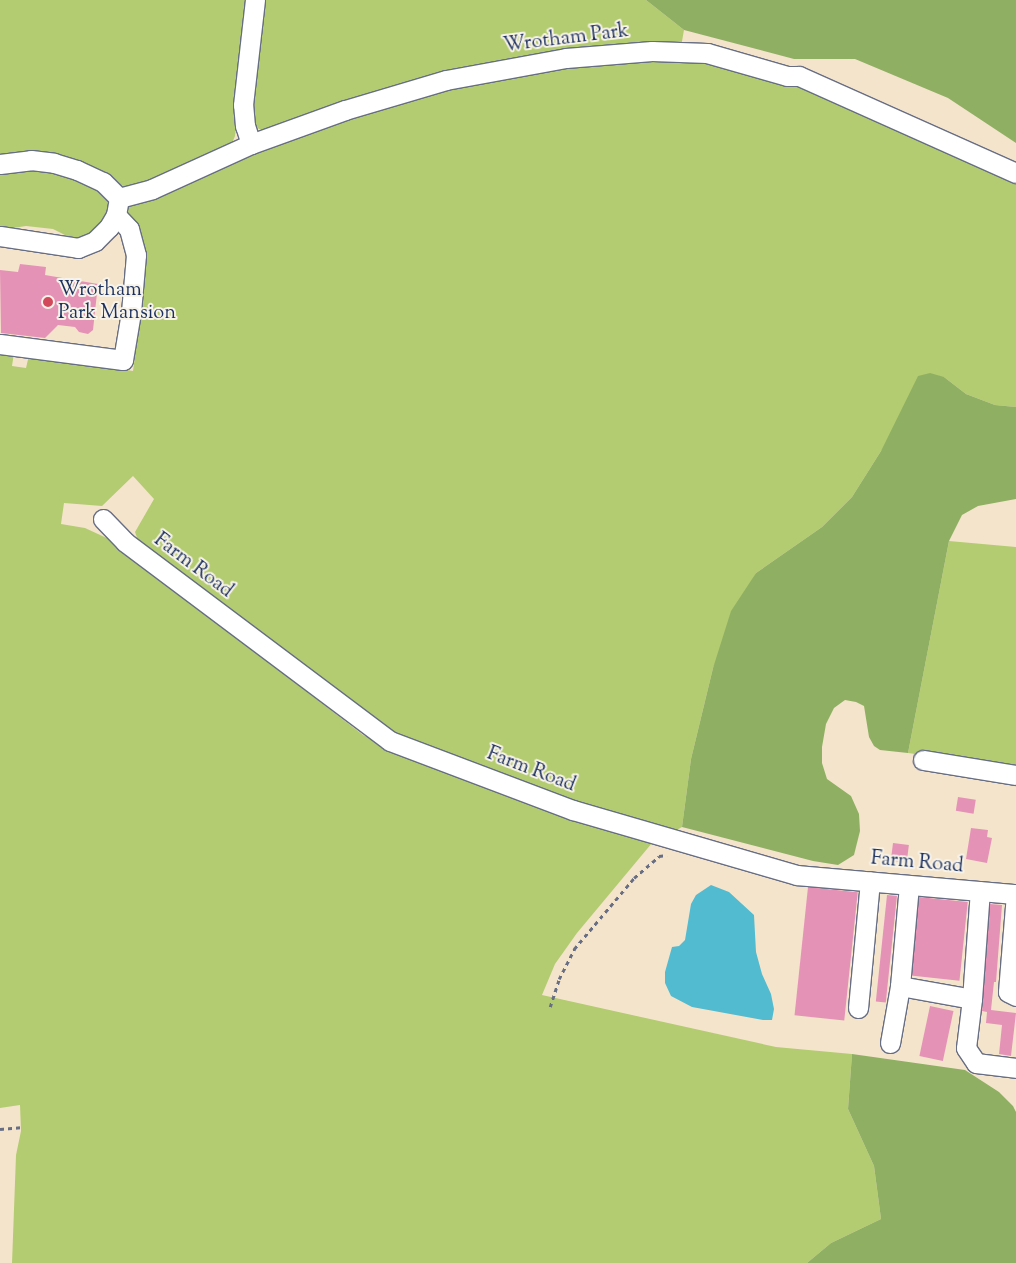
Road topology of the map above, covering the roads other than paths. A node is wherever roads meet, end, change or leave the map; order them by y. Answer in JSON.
{"nodes":[{"id":1,"x":255,"y":0,"type":"edge"},
{"id":2,"x":251,"y":144,"type":"junction"},
{"id":3,"x":0,"y":164,"type":"edge"},
{"id":4,"x":1016,"y":173,"type":"edge"},
{"id":5,"x":118,"y":206,"type":"junction"},
{"id":6,"x":0,"y":236,"type":"edge"},
{"id":7,"x":0,"y":344,"type":"edge"},
{"id":8,"x":103,"y":519,"type":"dead end"},
{"id":9,"x":923,"y":760,"type":"dead end"},
{"id":10,"x":1016,"y":775,"type":"edge"},
{"id":11,"x":870,"y":882,"type":"junction"},
{"id":12,"x":909,"y":885,"type":"junction"},
{"id":13,"x":980,"y":891,"type":"junction"},
{"id":14,"x":1016,"y":894,"type":"edge"},
{"id":15,"x":900,"y":986,"type":"junction"},
{"id":16,"x":1016,"y":996,"type":"edge"},
{"id":17,"x":972,"y":999,"type":"junction"},
{"id":18,"x":858,"y":1008,"type":"dead end"},
{"id":19,"x":890,"y":1043,"type":"dead end"},
{"id":20,"x":1016,"y":1068,"type":"edge"}],
"edges":[{"from":1,"to":2,"type":"lane"},
{"from":2,"to":4,"type":"lane","name":"Wrotham Park"},
{"from":2,"to":5,"type":"lane","name":"Wrotham Park"},
{"from":3,"to":5,"type":"lane"},
{"from":5,"to":6,"type":"lane"},
{"from":5,"to":7,"type":"lane"},
{"from":8,"to":11,"type":"lane","name":"Farm Road"},
{"from":9,"to":10,"type":"lane"},
{"from":11,"to":12,"type":"lane","name":"Farm Road"},
{"from":11,"to":18,"type":"lane"},
{"from":12,"to":13,"type":"lane","name":"Farm Road"},
{"from":12,"to":15,"type":"lane"},
{"from":13,"to":14,"type":"lane","name":"Farm Road"},
{"from":13,"to":17,"type":"lane"},
{"from":14,"to":16,"type":"lane"},
{"from":15,"to":17,"type":"lane"},
{"from":15,"to":19,"type":"lane"},
{"from":17,"to":20,"type":"lane"}]}
